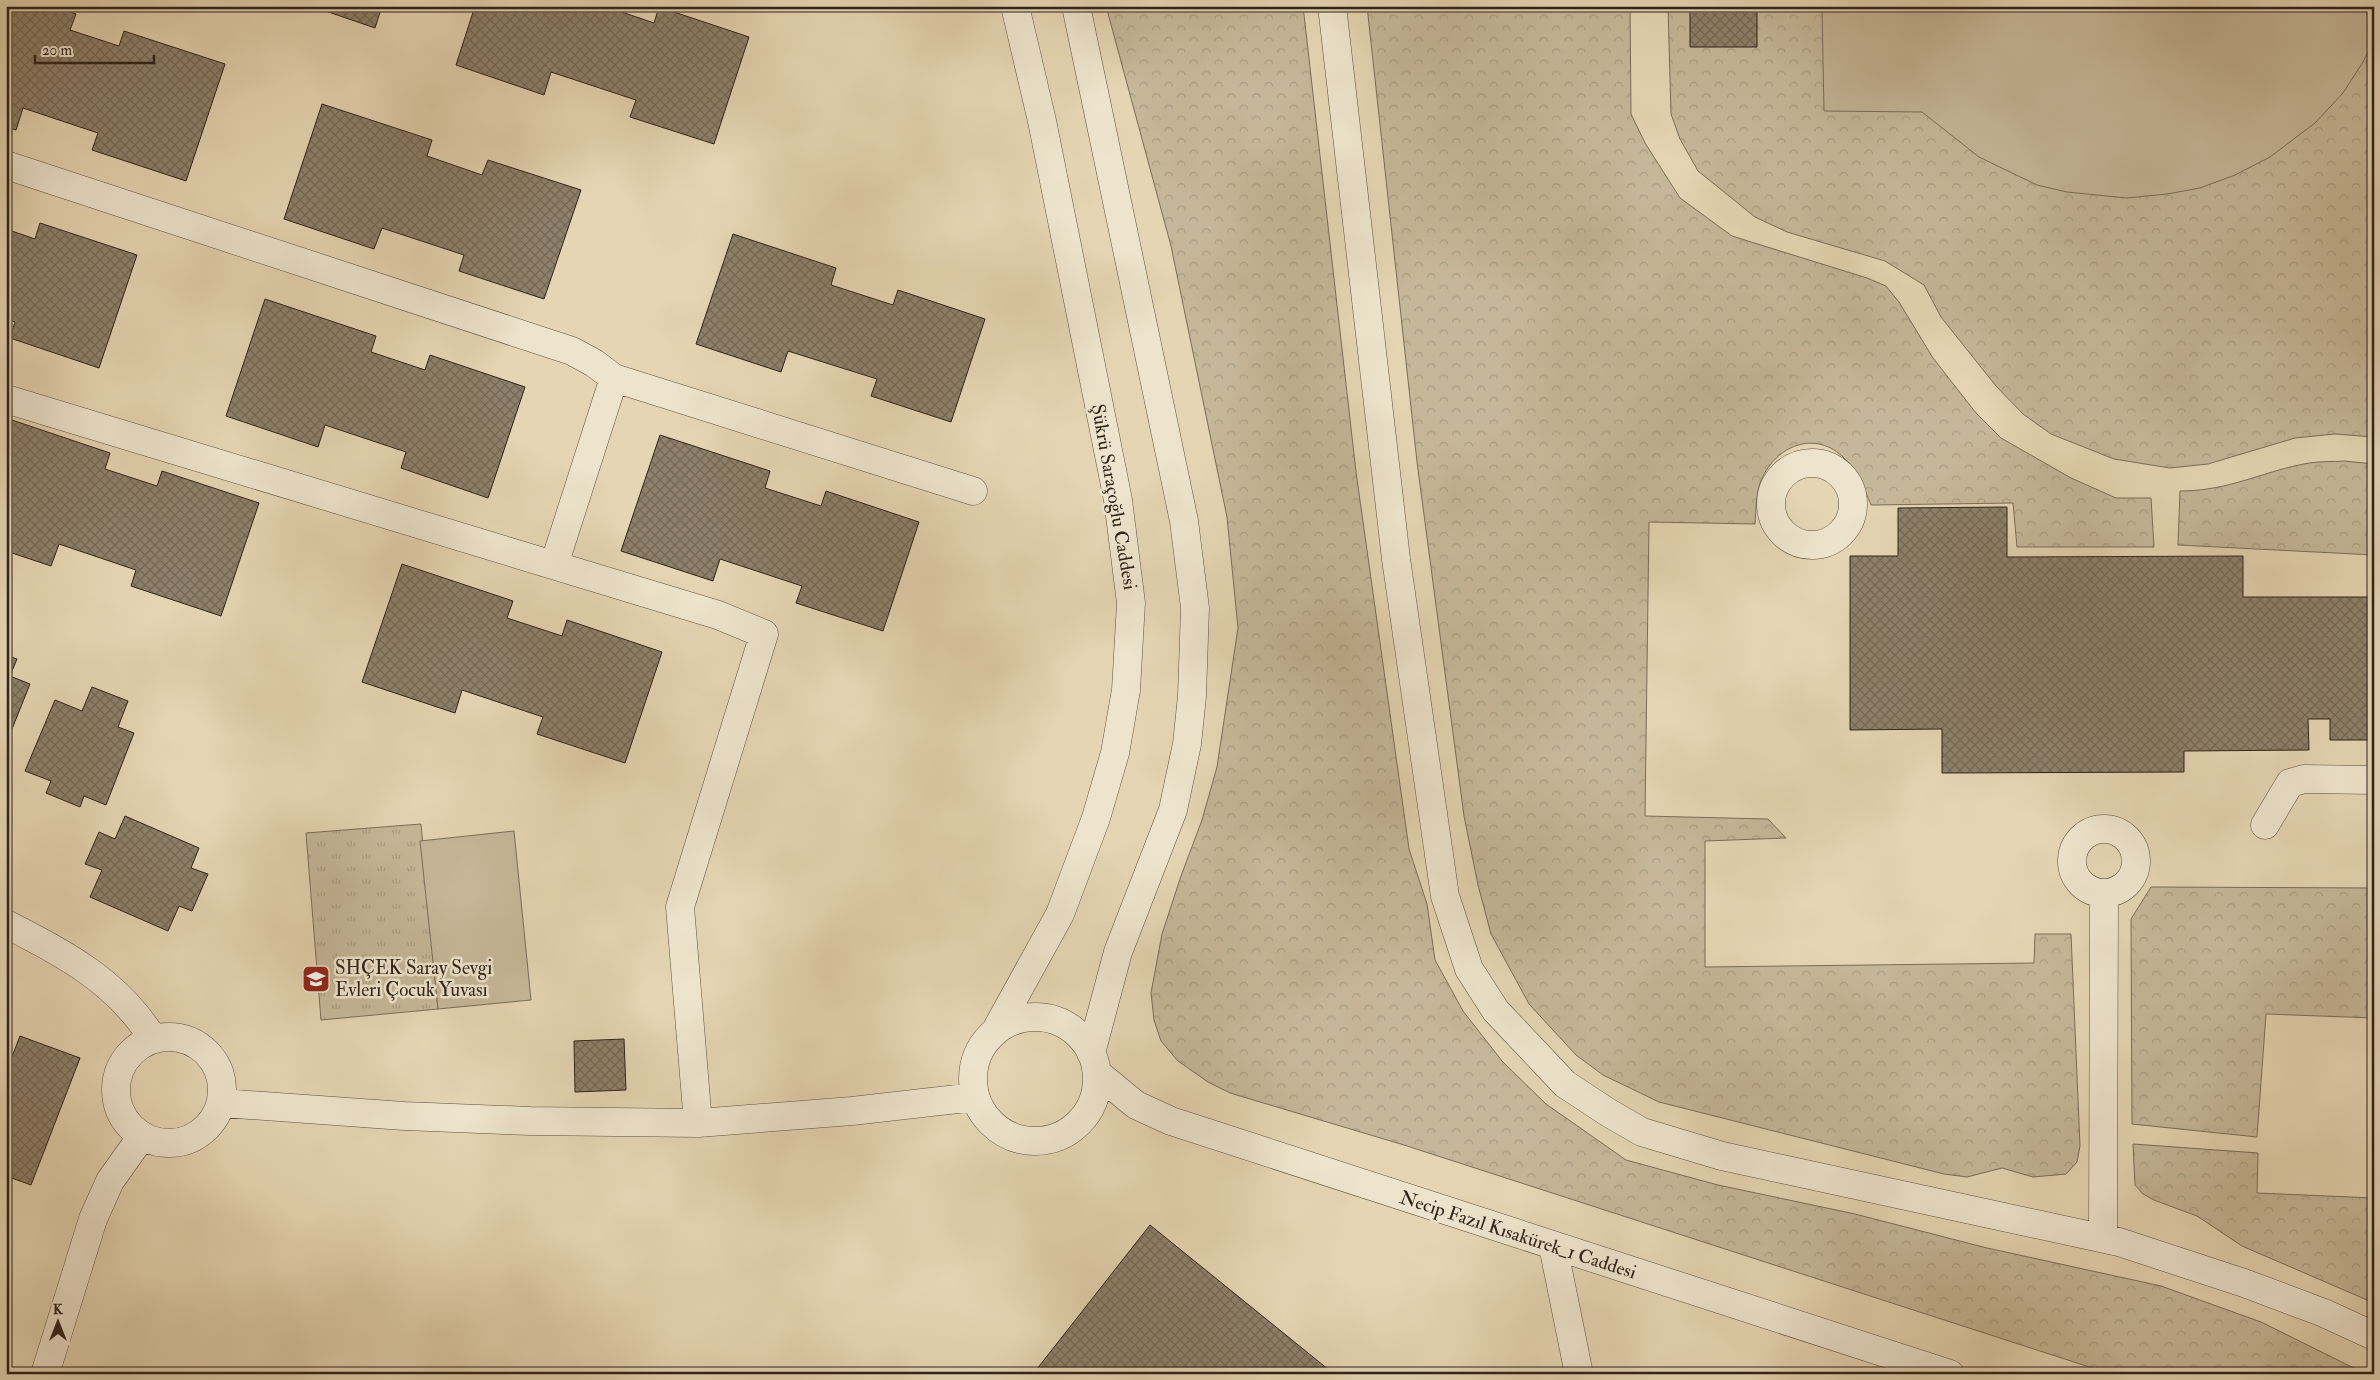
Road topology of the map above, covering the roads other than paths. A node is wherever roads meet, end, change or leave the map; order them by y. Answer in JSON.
{"nodes":[{"id":1,"x":1015,"y":6,"type":"edge"},
{"id":2,"x":1076,"y":6,"type":"edge"},
{"id":3,"x":1332,"y":6,"type":"edge"},
{"id":4,"x":6,"y":165,"type":"edge"},
{"id":5,"x":614,"y":378,"type":"junction"},
{"id":6,"x":6,"y":398,"type":"edge"},
{"id":7,"x":973,"y":491,"type":"dead end"},
{"id":8,"x":554,"y":565,"type":"junction"},
{"id":9,"x":2374,"y":780,"type":"edge"},
{"id":10,"x":2265,"y":825,"type":"dead end"},
{"id":11,"x":2104,"y":893,"type":"dead end"},
{"id":12,"x":6,"y":924,"type":"edge"},
{"id":13,"x":996,"y":1030,"type":"junction"},
{"id":14,"x":153,"y":1039,"type":"junction"},
{"id":15,"x":1094,"y":1063,"type":"junction"},
{"id":16,"x":975,"y":1097,"type":"junction"},
{"id":17,"x":222,"y":1103,"type":"junction"},
{"id":18,"x":698,"y":1123,"type":"junction"},
{"id":19,"x":142,"y":1136,"type":"junction"},
{"id":20,"x":2103,"y":1238,"type":"junction"},
{"id":21,"x":1553,"y":1246,"type":"junction"},
{"id":22,"x":2374,"y":1336,"type":"edge"},
{"id":23,"x":45,"y":1374,"type":"edge"},
{"id":24,"x":1579,"y":1374,"type":"edge"},
{"id":25,"x":1950,"y":1374,"type":"edge"}],
"edges":[{"from":1,"to":13,"type":"street","name":"Şükrü Saraçoğlu Caddesi"},
{"from":2,"to":15,"type":"street"},
{"from":3,"to":20,"type":"street"},
{"from":4,"to":5,"type":"street"},
{"from":5,"to":7,"type":"street"},
{"from":5,"to":8,"type":"street"},
{"from":6,"to":8,"type":"street"},
{"from":8,"to":18,"type":"street"},
{"from":9,"to":10,"type":"street"},
{"from":11,"to":20,"type":"street"},
{"from":12,"to":14,"type":"street"},
{"from":13,"to":15,"type":"street","name":"Şükrü Saraçoğlu Caddesi"},
{"from":13,"to":16,"type":"street","name":"Şükrü Saraçoğlu Caddesi"},
{"from":14,"to":17,"type":"street"},
{"from":14,"to":19,"type":"street"},
{"from":15,"to":16,"type":"street","name":"Şükrü Saraçoğlu Caddesi"},
{"from":15,"to":21,"type":"street","name":"Necip Fazıl Kısakürek_1 Caddesi"},
{"from":16,"to":18,"type":"street"},
{"from":17,"to":18,"type":"street"},
{"from":17,"to":19,"type":"street"},
{"from":19,"to":23,"type":"street"},
{"from":20,"to":22,"type":"street"},
{"from":21,"to":24,"type":"street"},
{"from":21,"to":25,"type":"street","name":"Necip Fazıl Kısakürek_1 Caddesi"}]}
